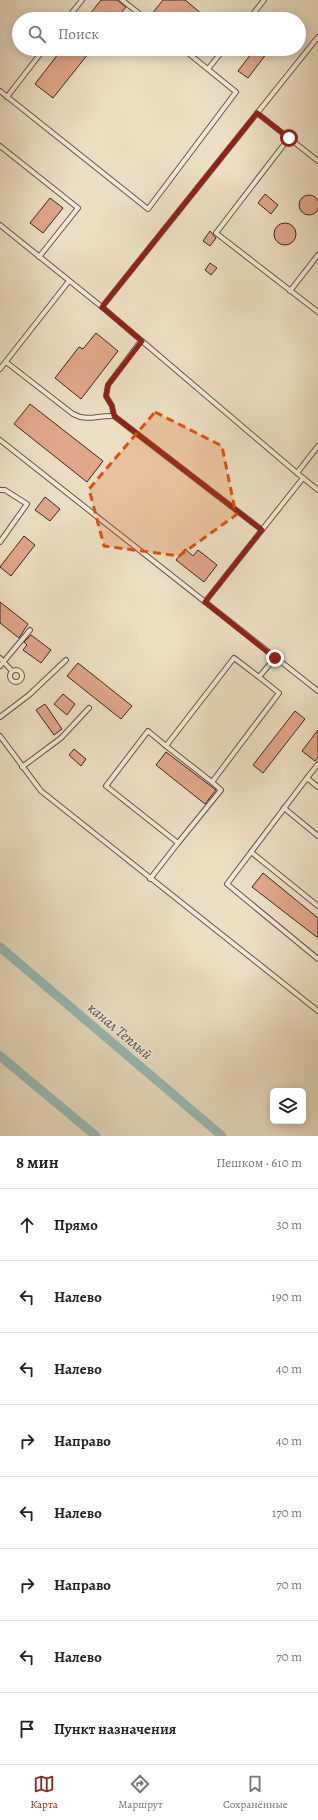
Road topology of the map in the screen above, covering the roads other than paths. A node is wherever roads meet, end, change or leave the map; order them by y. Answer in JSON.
{"nodes":[{"id":1,"x":82,"y":0,"type":"edge"},
{"id":2,"x":122,"y":0,"type":"edge"},
{"id":3,"x":264,"y":0,"type":"edge"},
{"id":4,"x":73,"y":12,"type":"edge"},
{"id":5,"x":137,"y":12,"type":"edge"},
{"id":6,"x":254,"y":12,"type":"edge"},
{"id":7,"x":318,"y":37,"type":"edge"},
{"id":8,"x":306,"y":52,"type":"edge"},
{"id":9,"x":39,"y":56,"type":"edge"},
{"id":10,"x":192,"y":56,"type":"edge"},
{"id":11,"x":218,"y":56,"type":"edge"},
{"id":12,"x":303,"y":56,"type":"edge"},
{"id":13,"x":208,"y":69,"type":"junction"},
{"id":14,"x":0,"y":91,"type":"edge"},
{"id":15,"x":7,"y":97,"type":"junction"},
{"id":16,"x":257,"y":113,"type":"junction"},
{"id":17,"x":289,"y":138,"type":"junction"},
{"id":18,"x":0,"y":146,"type":"edge"},
{"id":19,"x":318,"y":161,"type":"edge"},
{"id":20,"x":0,"y":225,"type":"edge"},
{"id":21,"x":318,"y":255,"type":"edge"},
{"id":22,"x":39,"y":257,"type":"junction"},
{"id":23,"x":69,"y":281,"type":"junction"},
{"id":24,"x":290,"y":291,"type":"junction"},
{"id":25,"x":102,"y":307,"type":"junction"},
{"id":26,"x":318,"y":312,"type":"edge"},
{"id":27,"x":142,"y":341,"type":"junction"},
{"id":28,"x":6,"y":362,"type":"junction"},
{"id":29,"x":0,"y":369,"type":"edge"},
{"id":30,"x":114,"y":416,"type":"junction"},
{"id":31,"x":0,"y":440,"type":"edge"},
{"id":32,"x":318,"y":446,"type":"edge"},
{"id":33,"x":297,"y":473,"type":"junction"},
{"id":34,"x":303,"y":478,"type":"junction"},
{"id":35,"x":0,"y":490,"type":"edge"},
{"id":36,"x":318,"y":490,"type":"edge"},
{"id":37,"x":262,"y":530,"type":"junction"},
{"id":38,"x":0,"y":542,"type":"edge"},
{"id":39,"x":205,"y":602,"type":"junction"},
{"id":40,"x":30,"y":630,"type":"dead end"},
{"id":41,"x":275,"y":658,"type":"junction"},
{"id":42,"x":2,"y":660,"type":"edge"},
{"id":43,"x":66,"y":660,"type":"dead end"},
{"id":44,"x":0,"y":666,"type":"edge"},
{"id":45,"x":12,"y":671,"type":"dead end"},
{"id":46,"x":259,"y":677,"type":"junction"},
{"id":47,"x":318,"y":691,"type":"edge"},
{"id":48,"x":89,"y":708,"type":"dead end"},
{"id":49,"x":0,"y":717,"type":"edge"},
{"id":50,"x":0,"y":736,"type":"edge"},
{"id":51,"x":166,"y":746,"type":"junction"},
{"id":52,"x":318,"y":764,"type":"edge"},
{"id":53,"x":22,"y":766,"type":"junction"},
{"id":54,"x":307,"y":778,"type":"junction"},
{"id":55,"x":212,"y":782,"type":"junction"},
{"id":56,"x":318,"y":787,"type":"edge"},
{"id":57,"x":284,"y":808,"type":"junction"},
{"id":58,"x":318,"y":836,"type":"edge"},
{"id":59,"x":178,"y":843,"type":"junction"},
{"id":60,"x":251,"y":852,"type":"junction"},
{"id":61,"x":150,"y":879,"type":"junction"},
{"id":62,"x":318,"y":906,"type":"edge"},
{"id":63,"x":318,"y":959,"type":"edge"},
{"id":64,"x":318,"y":1011,"type":"edge"}],
"edges":[{"from":1,"to":4,"type":"lane"},
{"from":2,"to":5,"type":"lane"},
{"from":3,"to":6,"type":"lane"},
{"from":7,"to":8,"type":"lane"},
{"from":9,"to":15,"type":"lane"},
{"from":10,"to":13,"type":"lane"},
{"from":11,"to":13,"type":"lane"},
{"from":12,"to":16,"type":"lane"},
{"from":13,"to":15,"type":"lane"},
{"from":14,"to":15,"type":"lane"},
{"from":16,"to":17,"type":"lane"},
{"from":16,"to":25,"type":"lane"},
{"from":17,"to":19,"type":"lane"},
{"from":17,"to":24,"type":"lane"},
{"from":18,"to":22,"type":"lane"},
{"from":20,"to":22,"type":"lane"},
{"from":21,"to":24,"type":"lane"},
{"from":22,"to":23,"type":"lane"},
{"from":23,"to":25,"type":"lane"},
{"from":23,"to":28,"type":"lane"},
{"from":24,"to":26,"type":"lane"},
{"from":25,"to":27,"type":"lane"},
{"from":27,"to":30,"type":"lane"},
{"from":27,"to":33,"type":"lane"},
{"from":28,"to":29,"type":"lane"},
{"from":28,"to":30,"type":"lane"},
{"from":30,"to":37,"type":"lane"},
{"from":31,"to":39,"type":"lane"},
{"from":32,"to":33,"type":"lane"},
{"from":33,"to":34,"type":"lane"},
{"from":34,"to":36,"type":"lane"},
{"from":34,"to":37,"type":"lane"},
{"from":35,"to":38,"type":"lane"},
{"from":37,"to":39,"type":"lane"},
{"from":39,"to":41,"type":"lane"},
{"from":40,"to":42,"type":"lane"},
{"from":41,"to":46,"type":"lane"},
{"from":41,"to":47,"type":"lane"},
{"from":42,"to":44,"type":"lane"},
{"from":42,"to":45,"type":"lane"},
{"from":43,"to":49,"type":"lane"},
{"from":46,"to":51,"type":"lane"},
{"from":46,"to":55,"type":"lane"},
{"from":48,"to":53,"type":"lane"},
{"from":50,"to":53,"type":"lane"},
{"from":51,"to":55,"type":"lane"},
{"from":51,"to":59,"type":"lane"},
{"from":52,"to":54,"type":"lane"},
{"from":53,"to":61,"type":"lane"},
{"from":54,"to":56,"type":"lane"},
{"from":54,"to":57,"type":"lane"},
{"from":55,"to":59,"type":"lane"},
{"from":57,"to":58,"type":"lane"},
{"from":57,"to":60,"type":"lane"},
{"from":59,"to":61,"type":"lane"},
{"from":60,"to":62,"type":"lane"},
{"from":60,"to":63,"type":"lane"},
{"from":61,"to":64,"type":"lane"}]}
